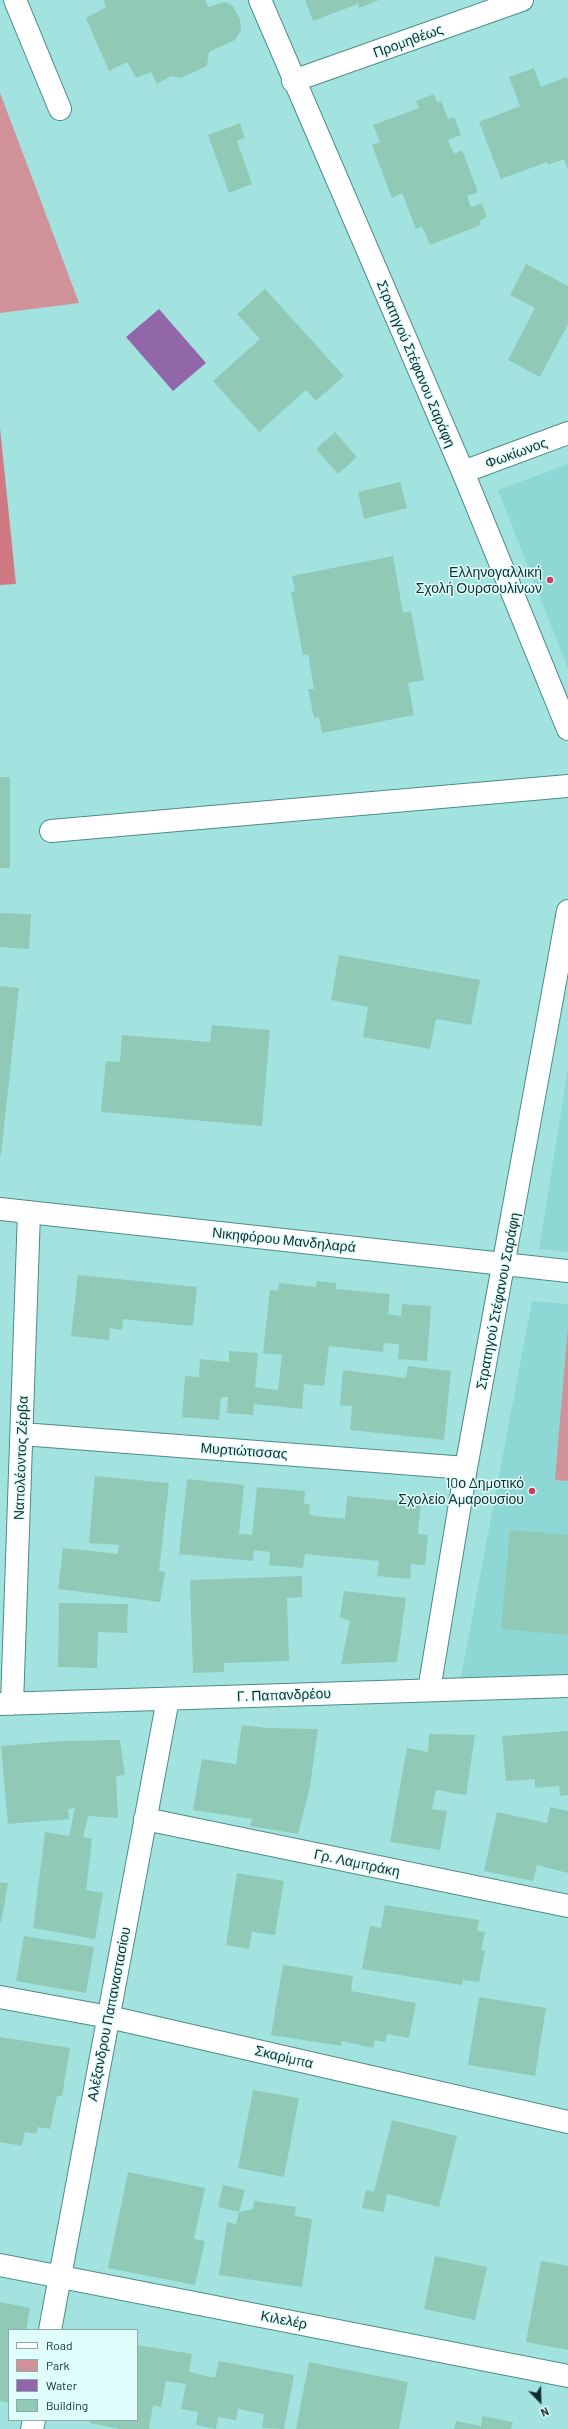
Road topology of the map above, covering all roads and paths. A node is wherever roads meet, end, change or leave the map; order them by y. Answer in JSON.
{"nodes":[{"id":1,"x":14,"y":0,"type":"edge"},
{"id":2,"x":260,"y":0,"type":"edge"},
{"id":3,"x":522,"y":0,"type":"edge"},
{"id":4,"x":293,"y":81,"type":"junction"},
{"id":5,"x":60,"y":109,"type":"dead end"},
{"id":6,"x":568,"y":433,"type":"edge"},
{"id":7,"x":463,"y":472,"type":"junction"},
{"id":8,"x":568,"y":729,"type":"edge"},
{"id":9,"x":568,"y":786,"type":"edge"},
{"id":10,"x":51,"y":831,"type":"dead end"},
{"id":11,"x":568,"y":911,"type":"edge"},
{"id":12,"x":0,"y":1209,"type":"edge"},
{"id":13,"x":29,"y":1212,"type":"junction"},
{"id":14,"x":505,"y":1264,"type":"junction"},
{"id":15,"x":568,"y":1271,"type":"edge"},
{"id":16,"x":22,"y":1434,"type":"junction"},
{"id":17,"x":466,"y":1468,"type":"junction"},
{"id":18,"x":568,"y":1686,"type":"edge"},
{"id":19,"x":429,"y":1690,"type":"junction"},
{"id":20,"x":168,"y":1699,"type":"junction"},
{"id":21,"x":6,"y":1704,"type":"edge"},
{"id":22,"x":145,"y":1819,"type":"junction"},
{"id":23,"x":568,"y":1906,"type":"edge"},
{"id":24,"x":0,"y":1997,"type":"edge"},
{"id":25,"x":109,"y":2017,"type":"junction"},
{"id":26,"x":568,"y":2122,"type":"edge"},
{"id":27,"x":0,"y":2265,"type":"edge"},
{"id":28,"x":60,"y":2276,"type":"junction"},
{"id":29,"x":50,"y":2329,"type":"edge"},
{"id":30,"x":568,"y":2376,"type":"edge"}],
"edges":[{"from":1,"to":5,"type":"street"},
{"from":2,"to":4,"type":"street","name":"Στρατηγού Στέφανου Σαράφη"},
{"from":3,"to":4,"type":"street","name":"Προμηθέως"},
{"from":4,"to":7,"type":"street","name":"Στρατηγού Στέφανου Σαράφη"},
{"from":6,"to":7,"type":"street","name":"Φωκίωνος"},
{"from":7,"to":8,"type":"street","name":"Στρατηγού Στέφανου Σαράφη"},
{"from":9,"to":10,"type":"street"},
{"from":11,"to":14,"type":"street","name":"Στρατηγού Στέφανου Σαράφη"},
{"from":12,"to":13,"type":"street","name":"Νικηφόρου Μανδηλαρά"},
{"from":13,"to":14,"type":"street","name":"Νικηφόρου Μανδηλαρά"},
{"from":13,"to":16,"type":"street","name":"Ναπολέοντος Ζέρβα"},
{"from":14,"to":15,"type":"street","name":"Νικηφόρου Μανδηλαρά"},
{"from":14,"to":17,"type":"street","name":"Στρατηγού Στέφανου Σαράφη"},
{"from":16,"to":17,"type":"street","name":"Μυρτιώτισσας"},
{"from":16,"to":21,"type":"street","name":"Ναπολέοντος Ζέρβα"},
{"from":17,"to":19,"type":"street","name":"Στρατηγού Στέφανου Σαράφη"},
{"from":18,"to":19,"type":"street","name":"Γ. Παπανδρέου"},
{"from":19,"to":20,"type":"street","name":"Γ. Παπανδρέου"},
{"from":20,"to":21,"type":"street","name":"Γ. Παπανδρέου"},
{"from":20,"to":22,"type":"street","name":"Αλέξανδρου Παπαναστασίου"},
{"from":22,"to":23,"type":"street","name":"Γρ. Λαμπράκη"},
{"from":22,"to":25,"type":"street","name":"Αλέξανδρου Παπαναστασίου"},
{"from":24,"to":25,"type":"street","name":"Σκαρίμπα"},
{"from":25,"to":26,"type":"street","name":"Σκαρίμπα"},
{"from":25,"to":28,"type":"street","name":"Αλέξανδρου Παπαναστασίου"},
{"from":27,"to":28,"type":"street","name":"Κιλελέρ"},
{"from":28,"to":29,"type":"street","name":"Αλέξανδρου Παπαναστασίου"},
{"from":28,"to":30,"type":"street","name":"Κιλελέρ"}]}
